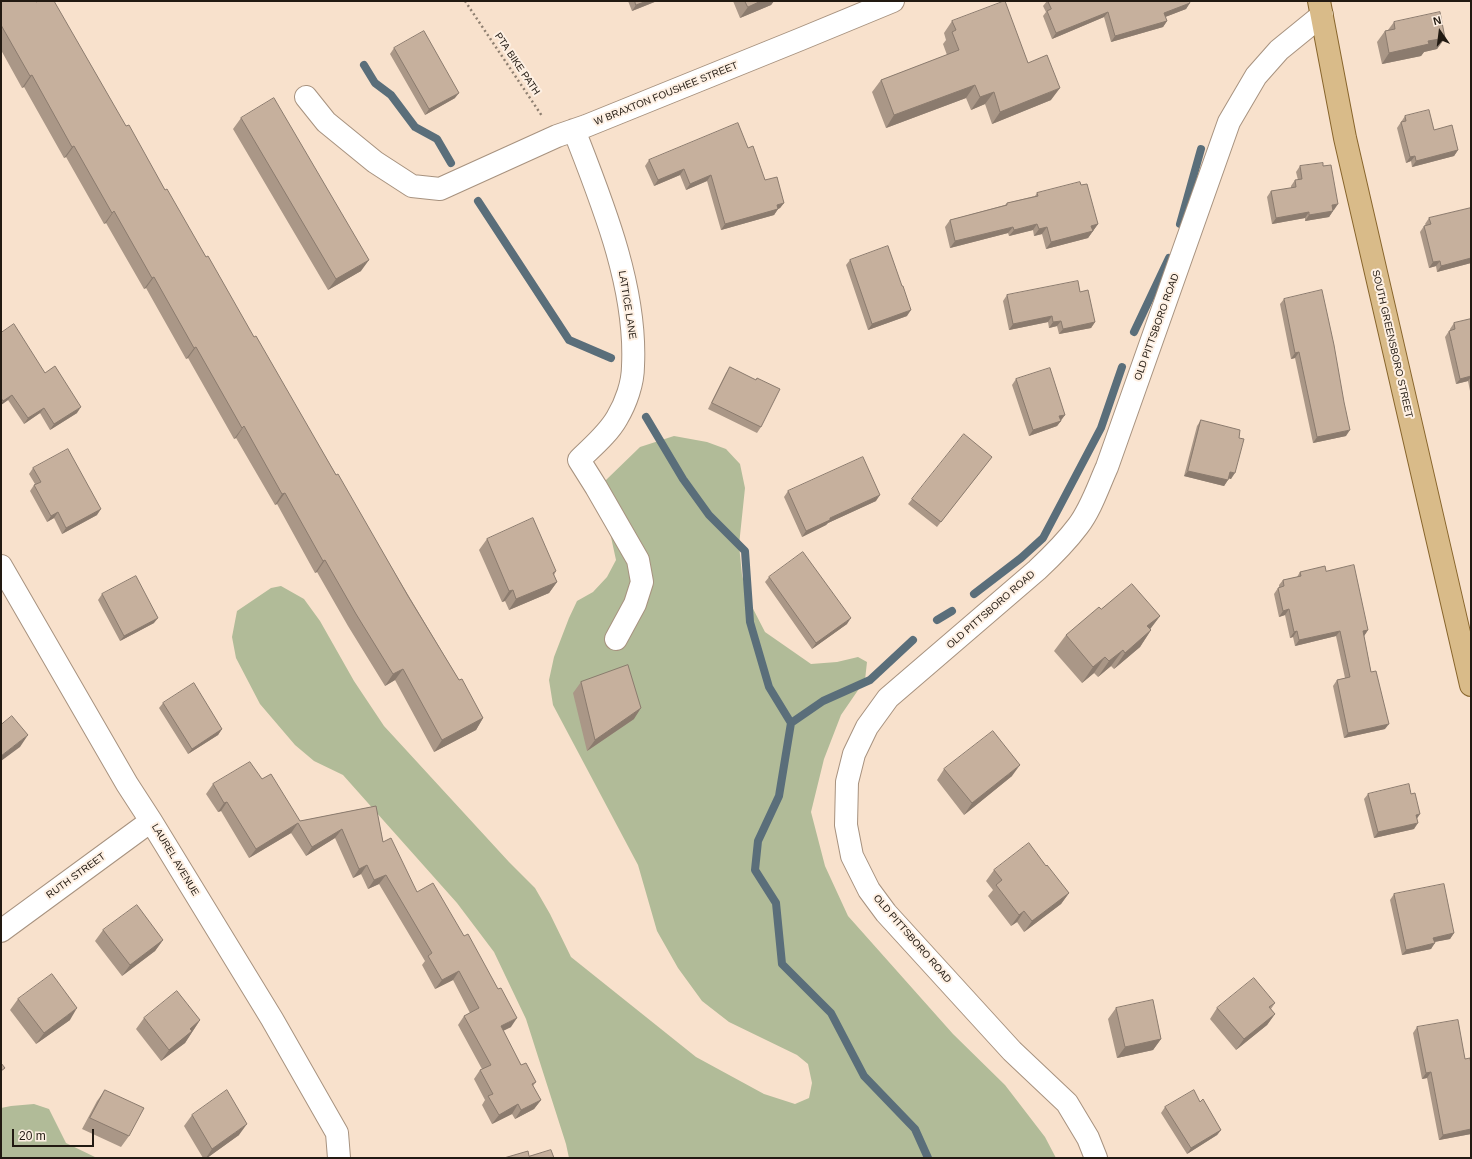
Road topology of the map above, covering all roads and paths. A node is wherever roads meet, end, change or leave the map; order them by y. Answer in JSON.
{"nodes":[{"id":1,"x":465,"y":1,"type":"edge"},
{"id":2,"x":892,"y":1,"type":"edge"},
{"id":3,"x":1320,"y":8,"type":"edge"},
{"id":4,"x":306,"y":97,"type":"dead end"},
{"id":5,"x":566,"y":133,"type":"junction"},
{"id":6,"x":1,"y":566,"type":"edge"},
{"id":7,"x":616,"y":640,"type":"dead end"},
{"id":8,"x":1471,"y":685,"type":"edge"},
{"id":9,"x":151,"y":821,"type":"junction"},
{"id":10,"x":1,"y":931,"type":"edge"},
{"id":11,"x":339,"y":1158,"type":"edge"},
{"id":12,"x":1096,"y":1158,"type":"edge"}],
"edges":[{"from":1,"to":5,"type":"path","name":"PTA BIKE PATH"},
{"from":2,"to":5,"type":"street","name":"W BRAXTON FOUSHEE STREET"},
{"from":3,"to":8,"type":"main road","name":"SOUTH GREENSBORO STREET"},
{"from":3,"to":12,"type":"street","name":"OLD PITTSBORO ROAD"},
{"from":4,"to":5,"type":"street","name":"W BRAXTON FOUSHEE STREET"},
{"from":5,"to":7,"type":"street","name":"LATTICE LANE"},
{"from":6,"to":9,"type":"street","name":"LAUREL AVENUE"},
{"from":9,"to":10,"type":"street","name":"RUTH STREET"},
{"from":9,"to":11,"type":"street","name":"LAUREL AVENUE"}]}
